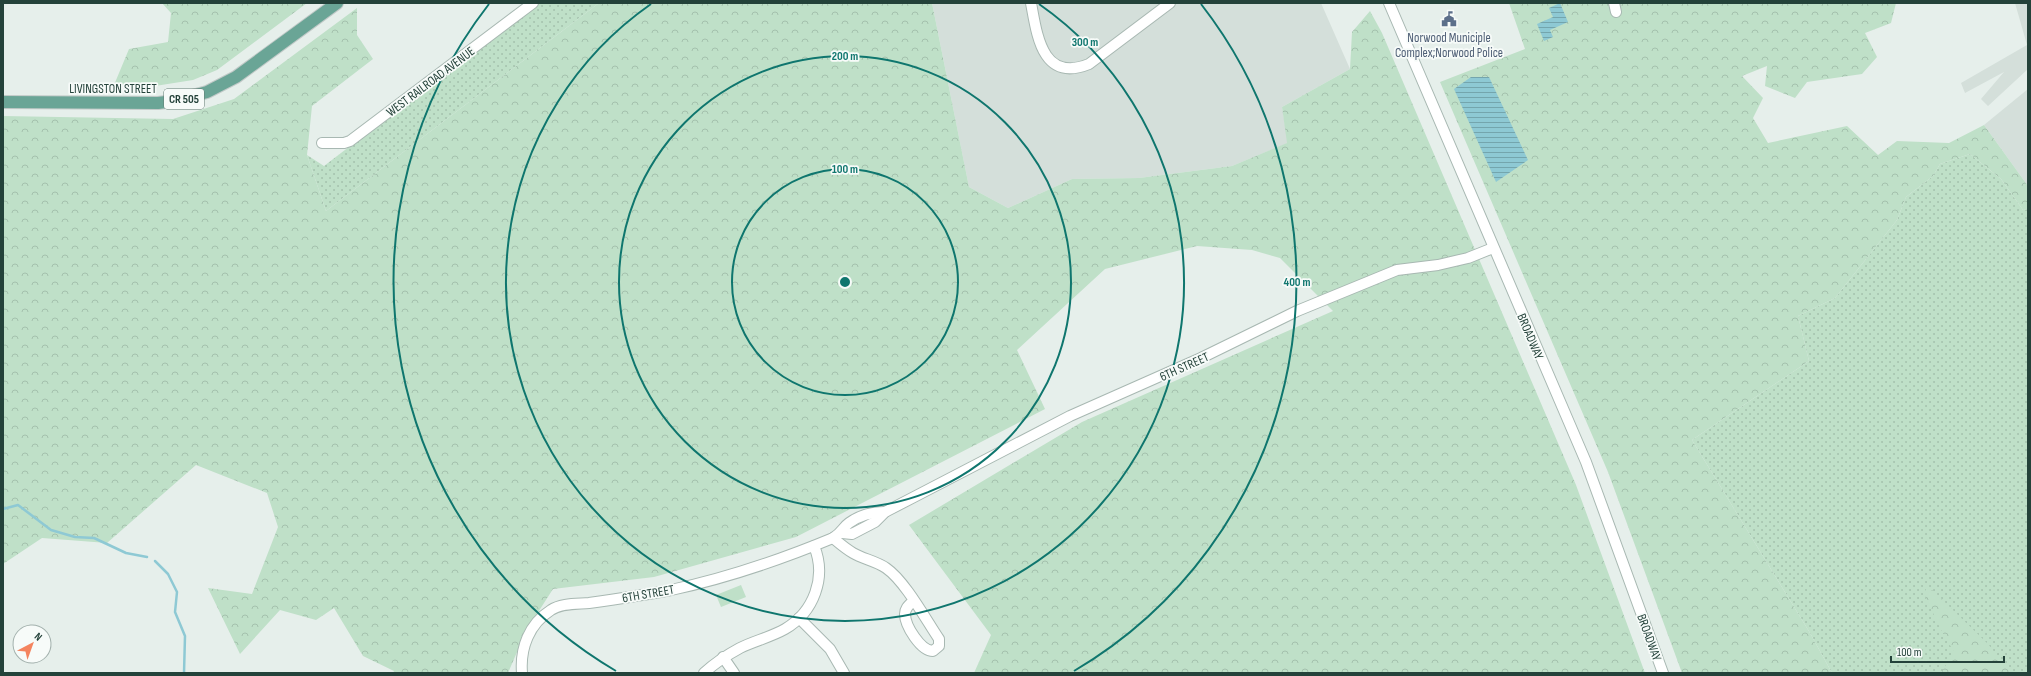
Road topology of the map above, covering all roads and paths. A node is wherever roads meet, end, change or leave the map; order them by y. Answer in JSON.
{"nodes":[{"id":1,"x":336,"y":3,"type":"edge"},
{"id":2,"x":533,"y":3,"type":"edge"},
{"id":3,"x":1030,"y":3,"type":"edge"},
{"id":4,"x":1170,"y":3,"type":"edge"},
{"id":5,"x":1389,"y":3,"type":"edge"},
{"id":6,"x":3,"y":102,"type":"edge"},
{"id":7,"x":322,"y":143,"type":"dead end"},
{"id":8,"x":1493,"y":248,"type":"junction"},
{"id":9,"x":837,"y":536,"type":"junction"},
{"id":10,"x":814,"y":546,"type":"junction"},
{"id":11,"x":913,"y":601,"type":"junction"},
{"id":12,"x":799,"y":618,"type":"junction"},
{"id":13,"x":723,"y":657,"type":"junction"},
{"id":14,"x":522,"y":673,"type":"edge"},
{"id":15,"x":704,"y":673,"type":"edge"},
{"id":16,"x":734,"y":673,"type":"edge"},
{"id":17,"x":844,"y":673,"type":"edge"},
{"id":18,"x":1663,"y":673,"type":"edge"}],
"edges":[{"from":1,"to":6,"type":"main road","name":"LIVINGSTON STREET","number":"CR 505"},
{"from":2,"to":7,"type":"street","name":"WEST RAILROAD AVENUE"},
{"from":3,"to":4,"type":"street"},
{"from":5,"to":8,"type":"street","name":"BROADWAY"},
{"from":8,"to":9,"type":"street","name":"6TH STREET"},
{"from":8,"to":18,"type":"street","name":"BROADWAY"},
{"from":9,"to":10,"type":"street","name":"6TH STREET"},
{"from":9,"to":11,"type":"street"},
{"from":10,"to":12,"type":"street"},
{"from":10,"to":14,"type":"street","name":"6TH STREET"},
{"from":11,"to":11,"type":"street"},
{"from":12,"to":13,"type":"street"},
{"from":12,"to":17,"type":"street"},
{"from":13,"to":15,"type":"street"},
{"from":13,"to":16,"type":"street"}]}
